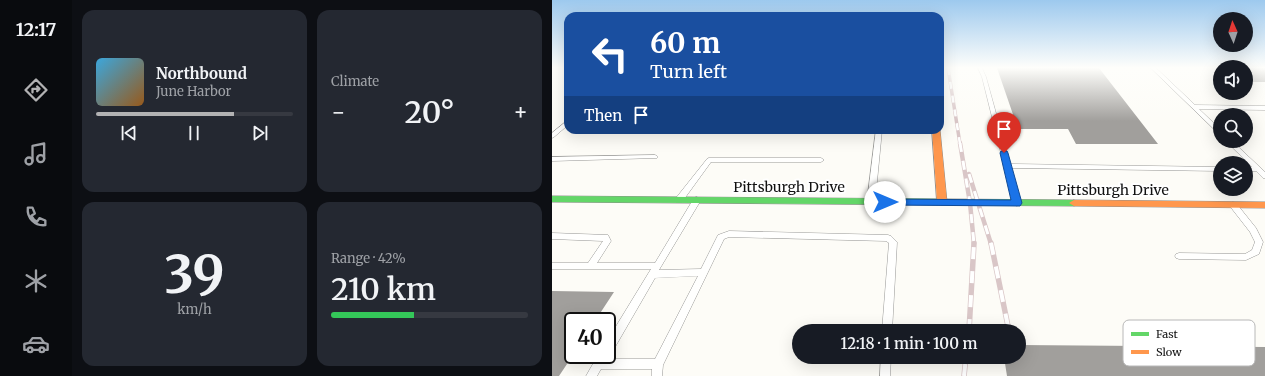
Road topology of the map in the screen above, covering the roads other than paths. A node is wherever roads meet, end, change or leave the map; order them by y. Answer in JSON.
{"nodes":[{"id":1,"x":986,"y":86,"type":"edge"},
{"id":2,"x":1171,"y":86,"type":"edge"},
{"id":3,"x":1194,"y":107,"type":"junction"},
{"id":4,"x":1265,"y":108,"type":"edge"},
{"id":5,"x":1213,"y":125,"type":"edge"},
{"id":6,"x":564,"y":126,"type":"edge"},
{"id":7,"x":879,"y":134,"type":"edge"},
{"id":8,"x":936,"y":134,"type":"edge"},
{"id":9,"x":552,"y":136,"type":"edge"},
{"id":10,"x":1236,"y":148,"type":"edge"},
{"id":11,"x":655,"y":158,"type":"dead end"},
{"id":12,"x":552,"y":159,"type":"edge"},
{"id":13,"x":820,"y":160,"type":"dead end"},
{"id":14,"x":1007,"y":166,"type":"junction"},
{"id":15,"x":1213,"y":169,"type":"edge"},
{"id":16,"x":1253,"y":169,"type":"edge"},
{"id":17,"x":1258,"y":169,"type":"junction"},
{"id":18,"x":1265,"y":176,"type":"edge"},
{"id":19,"x":552,"y":199,"type":"edge"},
{"id":20,"x":679,"y":200,"type":"junction"},
{"id":21,"x":697,"y":200,"type":"junction"},
{"id":22,"x":871,"y":202,"type":"junction"},
{"id":23,"x":942,"y":202,"type":"junction"},
{"id":24,"x":1017,"y":203,"type":"junction"},
{"id":25,"x":1233,"y":204,"type":"junction"},
{"id":26,"x":1265,"y":205,"type":"edge"},
{"id":27,"x":552,"y":236,"type":"edge"},
{"id":28,"x":1179,"y":256,"type":"dead end"},
{"id":29,"x":552,"y":266,"type":"edge"},
{"id":30,"x":590,"y":266,"type":"junction"},
{"id":31,"x":658,"y":266,"type":"junction"},
{"id":32,"x":704,"y":272,"type":"junction"},
{"id":33,"x":653,"y":274,"type":"junction"},
{"id":34,"x":888,"y":324,"type":"edge"},
{"id":35,"x":616,"y":335,"type":"edge"},
{"id":36,"x":598,"y":364,"type":"edge"},
{"id":37,"x":616,"y":364,"type":"edge"},
{"id":38,"x":658,"y":364,"type":"junction"},
{"id":39,"x":886,"y":364,"type":"edge"},
{"id":40,"x":591,"y":376,"type":"edge"},
{"id":41,"x":657,"y":376,"type":"edge"},
{"id":42,"x":885,"y":376,"type":"edge"}],
"edges":[{"from":1,"to":14,"type":"lane"},
{"from":2,"to":3,"type":"lane"},
{"from":3,"to":4,"type":"lane"},
{"from":3,"to":5,"type":"lane"},
{"from":6,"to":9,"type":"lane"},
{"from":7,"to":22,"type":"lane"},
{"from":8,"to":23,"type":"street"},
{"from":10,"to":17,"type":"lane"},
{"from":11,"to":12,"type":"lane"},
{"from":13,"to":20,"type":"lane"},
{"from":14,"to":15,"type":"lane"},
{"from":14,"to":24,"type":"lane"},
{"from":16,"to":17,"type":"lane"},
{"from":17,"to":18,"type":"lane"},
{"from":19,"to":20,"type":"street","name":"Pittsburgh Drive"},
{"from":20,"to":21,"type":"street","name":"Pittsburgh Drive"},
{"from":21,"to":22,"type":"street","name":"Pittsburgh Drive"},
{"from":21,"to":31,"type":"lane"},
{"from":22,"to":23,"type":"street","name":"Pittsburgh Drive"},
{"from":23,"to":24,"type":"street","name":"Pittsburgh Drive"},
{"from":24,"to":25,"type":"street","name":"Pittsburgh Drive"},
{"from":25,"to":26,"type":"street","name":"Pittsburgh Drive"},
{"from":25,"to":28,"type":"lane"},
{"from":27,"to":30,"type":"lane"},
{"from":29,"to":30,"type":"lane"},
{"from":30,"to":31,"type":"lane"},
{"from":31,"to":33,"type":"lane"},
{"from":32,"to":33,"type":"lane"},
{"from":32,"to":34,"type":"lane"},
{"from":32,"to":38,"type":"lane"},
{"from":33,"to":35,"type":"lane"},
{"from":36,"to":40,"type":"lane"},
{"from":37,"to":38,"type":"lane"},
{"from":38,"to":41,"type":"lane"},
{"from":39,"to":42,"type":"lane"}]}
